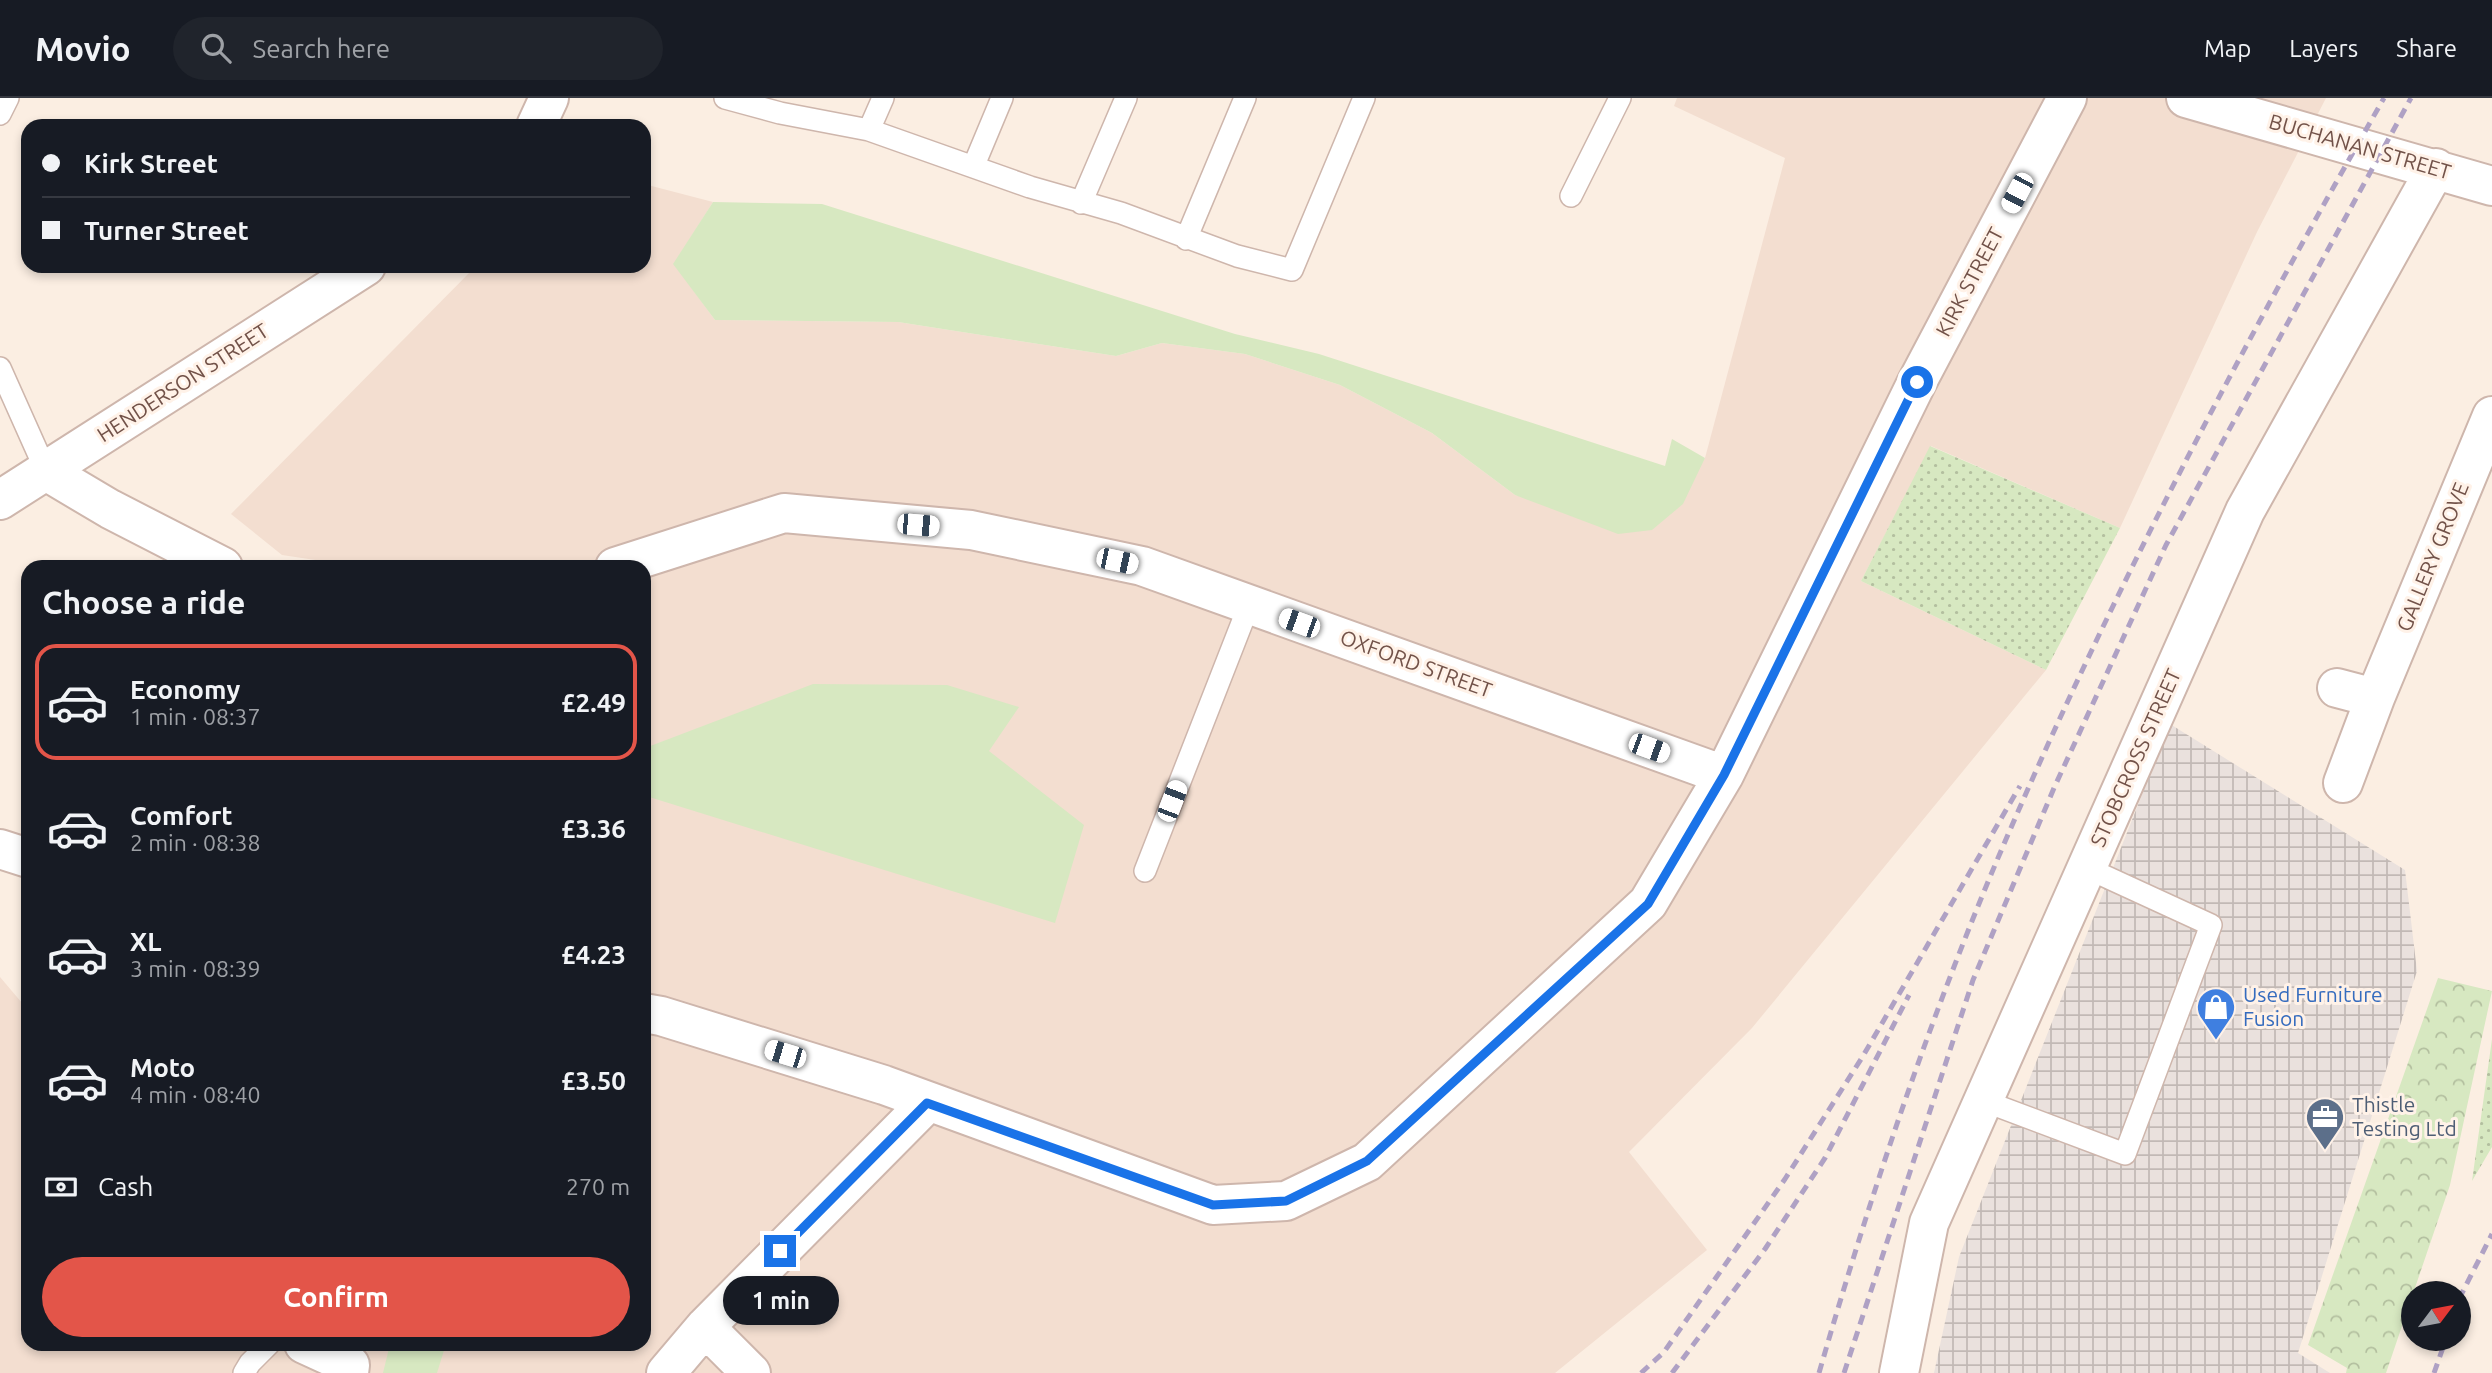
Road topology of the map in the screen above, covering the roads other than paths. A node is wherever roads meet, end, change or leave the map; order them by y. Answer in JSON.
{"nodes":[{"id":1,"x":8,"y":98,"type":"edge"},
{"id":2,"x":549,"y":98,"type":"edge"},
{"id":3,"x":725,"y":98,"type":"edge"},
{"id":4,"x":883,"y":98,"type":"edge"},
{"id":5,"x":1002,"y":98,"type":"edge"},
{"id":6,"x":1126,"y":98,"type":"edge"},
{"id":7,"x":1245,"y":98,"type":"edge"},
{"id":8,"x":1364,"y":98,"type":"edge"},
{"id":9,"x":1620,"y":98,"type":"edge"},
{"id":10,"x":2067,"y":98,"type":"edge"},
{"id":11,"x":2186,"y":98,"type":"edge"},
{"id":12,"x":783,"y":105,"type":"edge"},
{"id":13,"x":0,"y":114,"type":"edge"},
{"id":14,"x":539,"y":119,"type":"edge"},
{"id":15,"x":869,"y":130,"type":"junction"},
{"id":16,"x":974,"y":165,"type":"junction"},
{"id":17,"x":2436,"y":168,"type":"junction"},
{"id":18,"x":2492,"y":186,"type":"edge"},
{"id":19,"x":1571,"y":196,"type":"dead end"},
{"id":20,"x":1081,"y":203,"type":"junction"},
{"id":21,"x":1186,"y":239,"type":"junction"},
{"id":22,"x":355,"y":273,"type":"edge"},
{"id":23,"x":0,"y":368,"type":"edge"},
{"id":24,"x":2492,"y":416,"type":"edge"},
{"id":25,"x":46,"y":471,"type":"junction"},
{"id":26,"x":0,"y":500,"type":"edge"},
{"id":27,"x":209,"y":560,"type":"edge"},
{"id":28,"x":637,"y":560,"type":"edge"},
{"id":29,"x":1249,"y":605,"type":"junction"},
{"id":30,"x":2337,"y":688,"type":"dead end"},
{"id":31,"x":2375,"y":698,"type":"junction"},
{"id":32,"x":1724,"y":775,"type":"junction"},
{"id":33,"x":2343,"y":783,"type":"dead end"},
{"id":34,"x":0,"y":849,"type":"edge"},
{"id":35,"x":21,"y":856,"type":"edge"},
{"id":36,"x":2087,"y":868,"type":"junction"},
{"id":37,"x":1144,"y":872,"type":"dead end"},
{"id":38,"x":651,"y":1014,"type":"edge"},
{"id":39,"x":1984,"y":1101,"type":"junction"},
{"id":40,"x":927,"y":1103,"type":"junction"},
{"id":41,"x":705,"y":1327,"type":"junction"},
{"id":42,"x":262,"y":1351,"type":"edge"},
{"id":43,"x":324,"y":1351,"type":"edge"},
{"id":44,"x":352,"y":1361,"type":"edge"},
{"id":45,"x":244,"y":1373,"type":"edge"},
{"id":46,"x":666,"y":1373,"type":"edge"},
{"id":47,"x":751,"y":1373,"type":"edge"},
{"id":48,"x":1899,"y":1373,"type":"edge"}],
"edges":[{"from":1,"to":13,"type":"lane"},
{"from":2,"to":14,"type":"street"},
{"from":3,"to":12,"type":"lane"},
{"from":4,"to":15,"type":"lane"},
{"from":5,"to":16,"type":"lane"},
{"from":6,"to":20,"type":"lane"},
{"from":7,"to":21,"type":"lane"},
{"from":8,"to":21,"type":"lane"},
{"from":9,"to":19,"type":"lane"},
{"from":10,"to":32,"type":"street","name":"KIRK STREET"},
{"from":11,"to":17,"type":"street","name":"BUCHANAN STREET"},
{"from":12,"to":15,"type":"lane"},
{"from":15,"to":16,"type":"lane"},
{"from":16,"to":20,"type":"lane"},
{"from":17,"to":18,"type":"street","name":"BUCHANAN STREET"},
{"from":17,"to":36,"type":"street","name":"STOBCROSS STREET"},
{"from":20,"to":21,"type":"lane"},
{"from":22,"to":25,"type":"street","name":"HENDERSON STREET"},
{"from":23,"to":25,"type":"lane"},
{"from":24,"to":31,"type":"street","name":"GALLERY GROVE"},
{"from":25,"to":26,"type":"street","name":"HENDERSON STREET"},
{"from":25,"to":27,"type":"street"},
{"from":28,"to":29,"type":"street","name":"OXFORD STREET"},
{"from":29,"to":32,"type":"street","name":"OXFORD STREET"},
{"from":29,"to":37,"type":"lane"},
{"from":30,"to":31,"type":"street"},
{"from":31,"to":33,"type":"street","name":"GALLERY GROVE"},
{"from":32,"to":40,"type":"street","name":"KIRK STREET"},
{"from":34,"to":35,"type":"street"},
{"from":36,"to":39,"type":"street","name":"STOBCROSS STREET"},
{"from":36,"to":39,"type":"lane"},
{"from":38,"to":40,"type":"street","name":"KIRK STREET"},
{"from":39,"to":48,"type":"street","name":"STOBCROSS STREET"},
{"from":40,"to":41,"type":"street"},
{"from":41,"to":46,"type":"street"},
{"from":41,"to":47,"type":"street"},
{"from":42,"to":45,"type":"lane"},
{"from":43,"to":44,"type":"street"}]}
